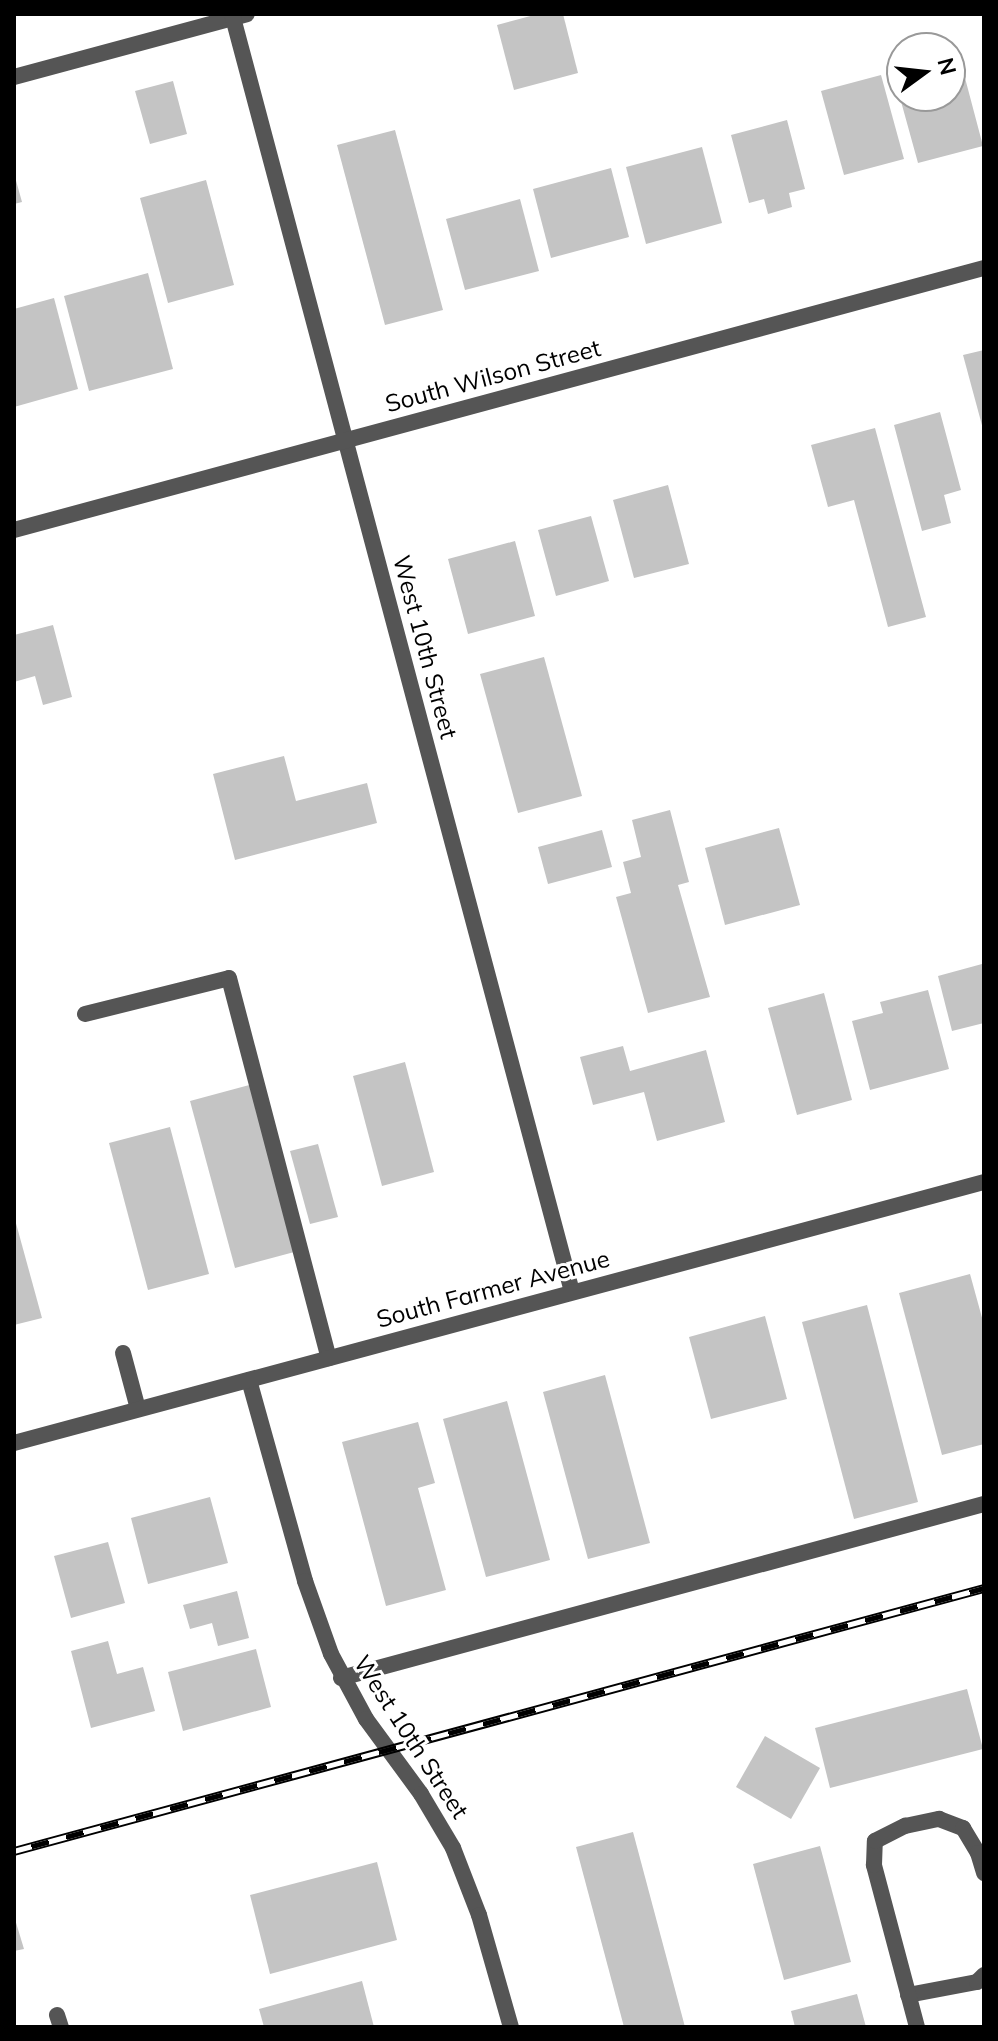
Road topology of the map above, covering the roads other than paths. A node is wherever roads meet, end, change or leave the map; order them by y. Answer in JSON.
{"nodes":[{"id":1,"x":237,"y":15,"type":"edge"},
{"id":2,"x":14,"y":77,"type":"edge"},
{"id":3,"x":984,"y":268,"type":"edge"},
{"id":4,"x":345,"y":440,"type":"junction"},
{"id":5,"x":14,"y":530,"type":"edge"},
{"id":6,"x":85,"y":1014,"type":"dead end"},
{"id":7,"x":984,"y":1182,"type":"edge"},
{"id":8,"x":572,"y":1292,"type":"junction"},
{"id":9,"x":123,"y":1353,"type":"dead end"},
{"id":10,"x":329,"y":1358,"type":"junction"},
{"id":11,"x":249,"y":1380,"type":"junction"},
{"id":12,"x":138,"y":1409,"type":"junction"},
{"id":13,"x":14,"y":1443,"type":"edge"},
{"id":14,"x":984,"y":1504,"type":"edge"},
{"id":15,"x":341,"y":1678,"type":"junction"},
{"id":16,"x":984,"y":1873,"type":"edge"},
{"id":17,"x":984,"y":1975,"type":"edge"},
{"id":18,"x":908,"y":1995,"type":"junction"},
{"id":19,"x":511,"y":2027,"type":"edge"},
{"id":20,"x":917,"y":2027,"type":"edge"}],
"edges":[{"from":1,"to":2,"type":"street"},
{"from":1,"to":4,"type":"street","name":"West 10th Street"},
{"from":3,"to":4,"type":"street","name":"South Wilson Street"},
{"from":4,"to":5,"type":"street","name":"South Wilson Street"},
{"from":4,"to":8,"type":"street","name":"West 10th Street"},
{"from":6,"to":10,"type":"street"},
{"from":7,"to":8,"type":"street","name":"South Farmer Avenue"},
{"from":8,"to":10,"type":"street","name":"South Farmer Avenue"},
{"from":9,"to":12,"type":"street"},
{"from":10,"to":11,"type":"street","name":"South Farmer Avenue"},
{"from":11,"to":12,"type":"street","name":"South Farmer Avenue"},
{"from":11,"to":15,"type":"street","name":"West 10th Street"},
{"from":12,"to":13,"type":"street","name":"South Farmer Avenue"},
{"from":14,"to":15,"type":"street"},
{"from":15,"to":19,"type":"street","name":"West 10th Street"},
{"from":16,"to":18,"type":"street"},
{"from":17,"to":18,"type":"street"},
{"from":18,"to":20,"type":"street"}]}
